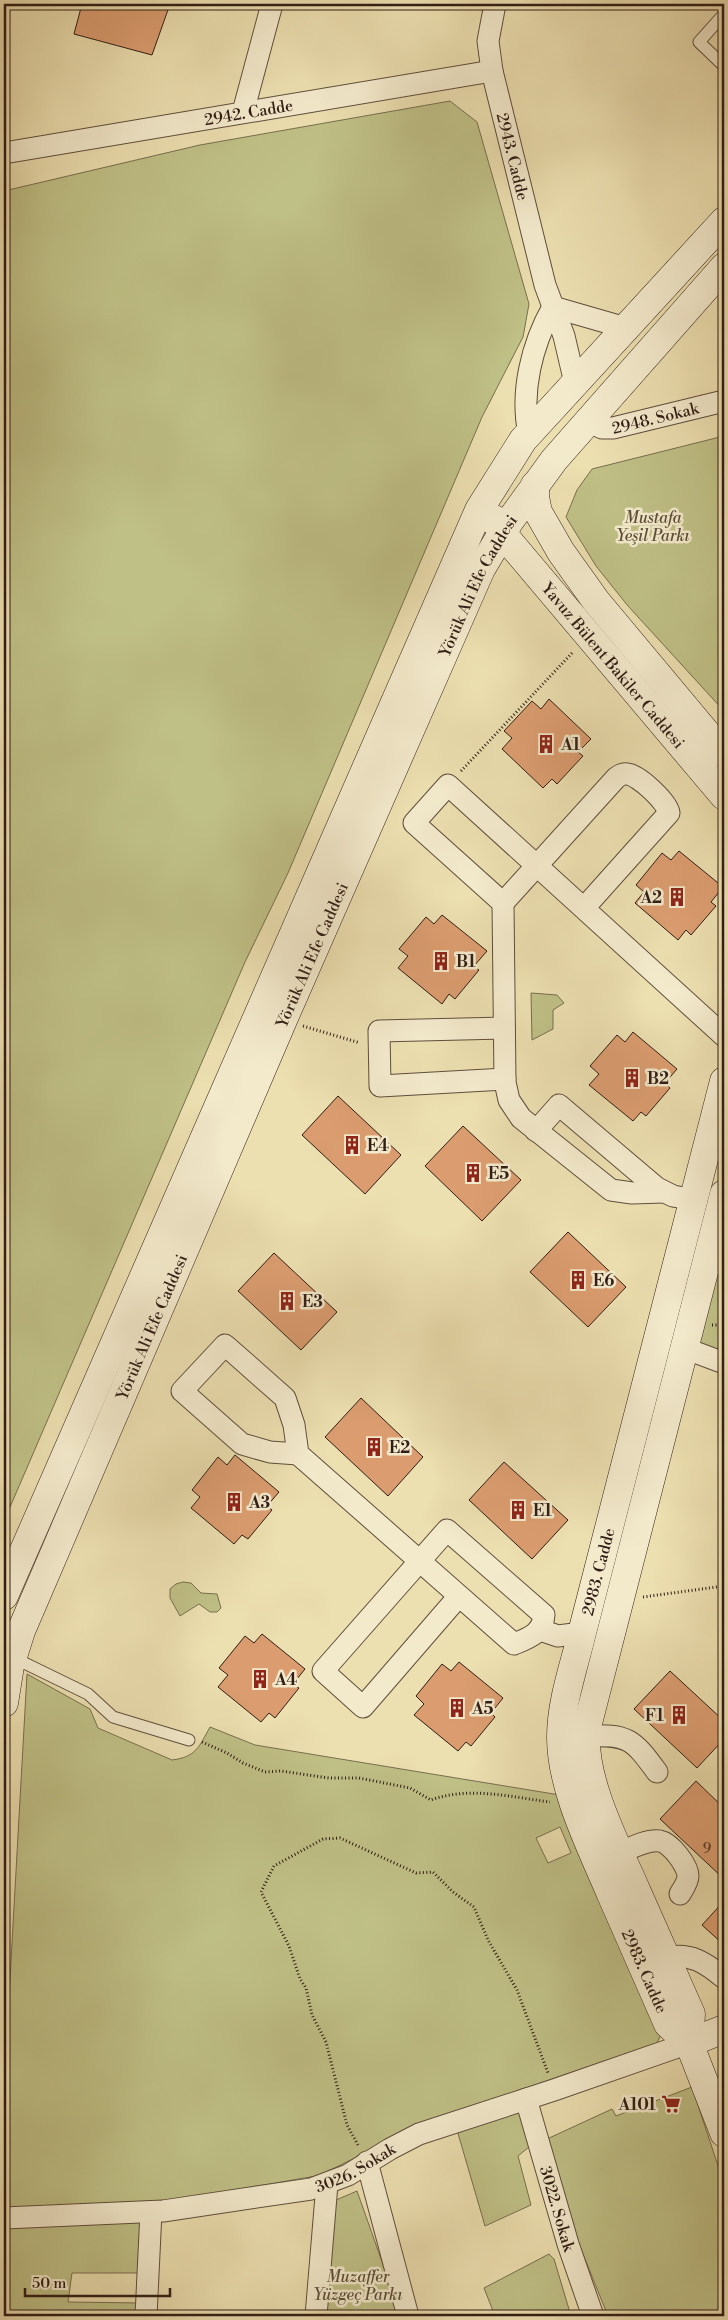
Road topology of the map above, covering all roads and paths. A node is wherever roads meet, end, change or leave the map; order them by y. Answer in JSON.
{"nodes":[{"id":1,"x":272,"y":4,"type":"edge"},
{"id":2,"x":496,"y":4,"type":"edge"},
{"id":3,"x":724,"y":14,"type":"edge"},
{"id":4,"x":724,"y":66,"type":"edge"},
{"id":5,"x":492,"y":71,"type":"junction"},
{"id":6,"x":243,"y":112,"type":"junction"},
{"id":7,"x":4,"y":153,"type":"edge"},
{"id":8,"x":724,"y":221,"type":"edge"},
{"id":9,"x":724,"y":266,"type":"edge"},
{"id":10,"x":553,"y":307,"type":"junction"},
{"id":11,"x":626,"y":328,"type":"junction"},
{"id":12,"x":576,"y":383,"type":"junction"},
{"id":13,"x":724,"y":401,"type":"edge"},
{"id":14,"x":588,"y":420,"type":"junction"},
{"id":15,"x":529,"y":434,"type":"junction"},
{"id":16,"x":495,"y":484,"type":"junction"},
{"id":17,"x":535,"y":485,"type":"junction"},
{"id":18,"x":502,"y":533,"type":"junction"},
{"id":19,"x":589,"y":635,"type":"junction"},
{"id":20,"x":724,"y":753,"type":"edge"},
{"id":21,"x":702,"y":769,"type":"junction"},
{"id":22,"x":448,"y":785,"type":"junction"},
{"id":23,"x":724,"y":796,"type":"edge"},
{"id":24,"x":537,"y":865,"type":"junction"},
{"id":25,"x":503,"y":903,"type":"junction"},
{"id":26,"x":584,"y":908,"type":"junction"},
{"id":27,"x":283,"y":1020,"type":"junction"},
{"id":28,"x":504,"y":1028,"type":"junction"},
{"id":29,"x":724,"y":1036,"type":"edge"},
{"id":30,"x":380,"y":1049,"type":"junction"},
{"id":31,"x":505,"y":1080,"type":"junction"},
{"id":32,"x":724,"y":1081,"type":"edge"},
{"id":33,"x":536,"y":1131,"type":"junction"},
{"id":34,"x":663,"y":1192,"type":"junction"},
{"id":35,"x":694,"y":1200,"type":"junction"},
{"id":36,"x":723,"y":1203,"type":"edge"},
{"id":37,"x":684,"y":1348,"type":"junction"},
{"id":38,"x":724,"y":1363,"type":"edge"},
{"id":39,"x":298,"y":1454,"type":"junction"},
{"id":40,"x":420,"y":1561,"type":"junction"},
{"id":41,"x":724,"y":1586,"type":"edge"},
{"id":42,"x":4,"y":1596,"type":"edge"},
{"id":43,"x":459,"y":1596,"type":"junction"},
{"id":44,"x":618,"y":1600,"type":"junction"},
{"id":45,"x":540,"y":1630,"type":"junction"},
{"id":46,"x":582,"y":1633,"type":"junction"},
{"id":47,"x":12,"y":1657,"type":"junction"},
{"id":48,"x":4,"y":1692,"type":"edge"},
{"id":49,"x":189,"y":1740,"type":"joint"},
{"id":50,"x":579,"y":1752,"type":"junction"},
{"id":51,"x":657,"y":1772,"type":"dead end"},
{"id":52,"x":577,"y":1811,"type":"junction"},
{"id":53,"x":620,"y":1853,"type":"junction"},
{"id":54,"x":680,"y":1894,"type":"dead end"},
{"id":55,"x":666,"y":1958,"type":"junction"},
{"id":56,"x":724,"y":1978,"type":"edge"},
{"id":57,"x":724,"y":2029,"type":"edge"},
{"id":58,"x":689,"y":2042,"type":"junction"},
{"id":59,"x":554,"y":2090,"type":"junction"},
{"id":60,"x":526,"y":2099,"type":"junction"},
{"id":61,"x":724,"y":2133,"type":"edge"},
{"id":62,"x":370,"y":2160,"type":"junction"},
{"id":63,"x":327,"y":2184,"type":"junction"},
{"id":64,"x":151,"y":2212,"type":"junction"},
{"id":65,"x":4,"y":2218,"type":"edge"},
{"id":66,"x":146,"y":2316,"type":"edge"},
{"id":67,"x":316,"y":2316,"type":"edge"},
{"id":68,"x":408,"y":2316,"type":"edge"},
{"id":69,"x":593,"y":2316,"type":"edge"}],
"edges":[{"from":1,"to":6,"type":"street"},
{"from":2,"to":5,"type":"street","name":"2943. Cadde"},
{"from":3,"to":4,"type":"lane"},
{"from":5,"to":6,"type":"street","name":"2942. Cadde"},
{"from":5,"to":10,"type":"street","name":"2943. Cadde"},
{"from":6,"to":7,"type":"street","name":"2942. Cadde"},
{"from":8,"to":11,"type":"street","name":"Yörük Ali Efe Caddesi"},
{"from":9,"to":14,"type":"street","name":"Yörük Ali Efe Caddesi"},
{"from":10,"to":11,"type":"street"},
{"from":10,"to":12,"type":"street","name":"2943. Cadde"},
{"from":10,"to":15,"type":"street"},
{"from":11,"to":12,"type":"street","name":"Yörük Ali Efe Caddesi"},
{"from":12,"to":14,"type":"street"},
{"from":12,"to":15,"type":"street","name":"Yörük Ali Efe Caddesi"},
{"from":13,"to":14,"type":"street","name":"2948. Sokak"},
{"from":14,"to":17,"type":"street","name":"Yörük Ali Efe Caddesi"},
{"from":15,"to":16,"type":"street","name":"Yörük Ali Efe Caddesi"},
{"from":16,"to":18,"type":"street","name":"Yavuz Bülent Bakiler Caddesi"},
{"from":16,"to":42,"type":"street","name":"Yörük Ali Efe Caddesi"},
{"from":17,"to":18,"type":"street","name":"Yörük Ali Efe Caddesi"},
{"from":17,"to":20,"type":"street","name":"Yavuz Bülent Bakiler Caddesi"},
{"from":18,"to":19,"type":"street","name":"Yavuz Bülent Bakiler Caddesi"},
{"from":18,"to":27,"type":"street","name":"Yörük Ali Efe Caddesi"},
{"from":19,"to":21,"type":"street","name":"Yavuz Bülent Bakiler Caddesi"},
{"from":19,"to":22,"type":"path"},
{"from":20,"to":21,"type":"street"},
{"from":21,"to":23,"type":"street","name":"Yavuz Bülent Bakiler Caddesi"},
{"from":22,"to":24,"type":"street"},
{"from":22,"to":25,"type":"street"},
{"from":24,"to":25,"type":"street"},
{"from":24,"to":26,"type":"street"},
{"from":24,"to":26,"type":"street"},
{"from":25,"to":28,"type":"street"},
{"from":26,"to":29,"type":"street"},
{"from":27,"to":30,"type":"path"},
{"from":27,"to":47,"type":"street","name":"Yörük Ali Efe Caddesi"},
{"from":28,"to":30,"type":"street"},
{"from":28,"to":31,"type":"street"},
{"from":30,"to":31,"type":"street"},
{"from":31,"to":33,"type":"street"},
{"from":32,"to":35,"type":"street","name":"2983. Cadde"},
{"from":33,"to":34,"type":"street"},
{"from":33,"to":34,"type":"street"},
{"from":34,"to":35,"type":"street"},
{"from":35,"to":36,"type":"street"},
{"from":35,"to":46,"type":"street","name":"2983. Cadde"},
{"from":36,"to":37,"type":"street","name":"2983. Cadde"},
{"from":37,"to":38,"type":"street"},
{"from":37,"to":44,"type":"street","name":"2983. Cadde"},
{"from":39,"to":39,"type":"street"},
{"from":39,"to":40,"type":"street"},
{"from":40,"to":43,"type":"street"},
{"from":40,"to":43,"type":"street"},
{"from":40,"to":45,"type":"street"},
{"from":41,"to":44,"type":"path"},
{"from":43,"to":45,"type":"street"},
{"from":44,"to":50,"type":"street","name":"2983. Cadde"},
{"from":45,"to":46,"type":"street"},
{"from":46,"to":50,"type":"street","name":"2983. Cadde"},
{"from":47,"to":48,"type":"street","name":"Yörük Ali Efe Caddesi"},
{"from":47,"to":49,"type":"lane"},
{"from":49,"to":52,"type":"path"},
{"from":50,"to":51,"type":"street"},
{"from":50,"to":52,"type":"street","name":"2983. Cadde"},
{"from":50,"to":53,"type":"street","name":"2983. Cadde"},
{"from":52,"to":58,"type":"street","name":"2983. Cadde"},
{"from":53,"to":54,"type":"street"},
{"from":53,"to":55,"type":"street","name":"2983. Cadde"},
{"from":55,"to":56,"type":"street"},
{"from":55,"to":58,"type":"street","name":"2983. Cadde"},
{"from":57,"to":58,"type":"street"},
{"from":58,"to":59,"type":"street","name":"3026. Sokak"},
{"from":58,"to":61,"type":"street","name":"2983. Cadde"},
{"from":59,"to":60,"type":"street","name":"3026. Sokak"},
{"from":59,"to":62,"type":"path"},
{"from":60,"to":62,"type":"street","name":"3026. Sokak"},
{"from":60,"to":69,"type":"street","name":"3022. Sokak"},
{"from":62,"to":63,"type":"street","name":"3026. Sokak"},
{"from":62,"to":68,"type":"street"},
{"from":63,"to":64,"type":"street","name":"3026. Sokak"},
{"from":63,"to":67,"type":"street"},
{"from":64,"to":65,"type":"street","name":"3026. Sokak"},
{"from":64,"to":66,"type":"street"}]}
